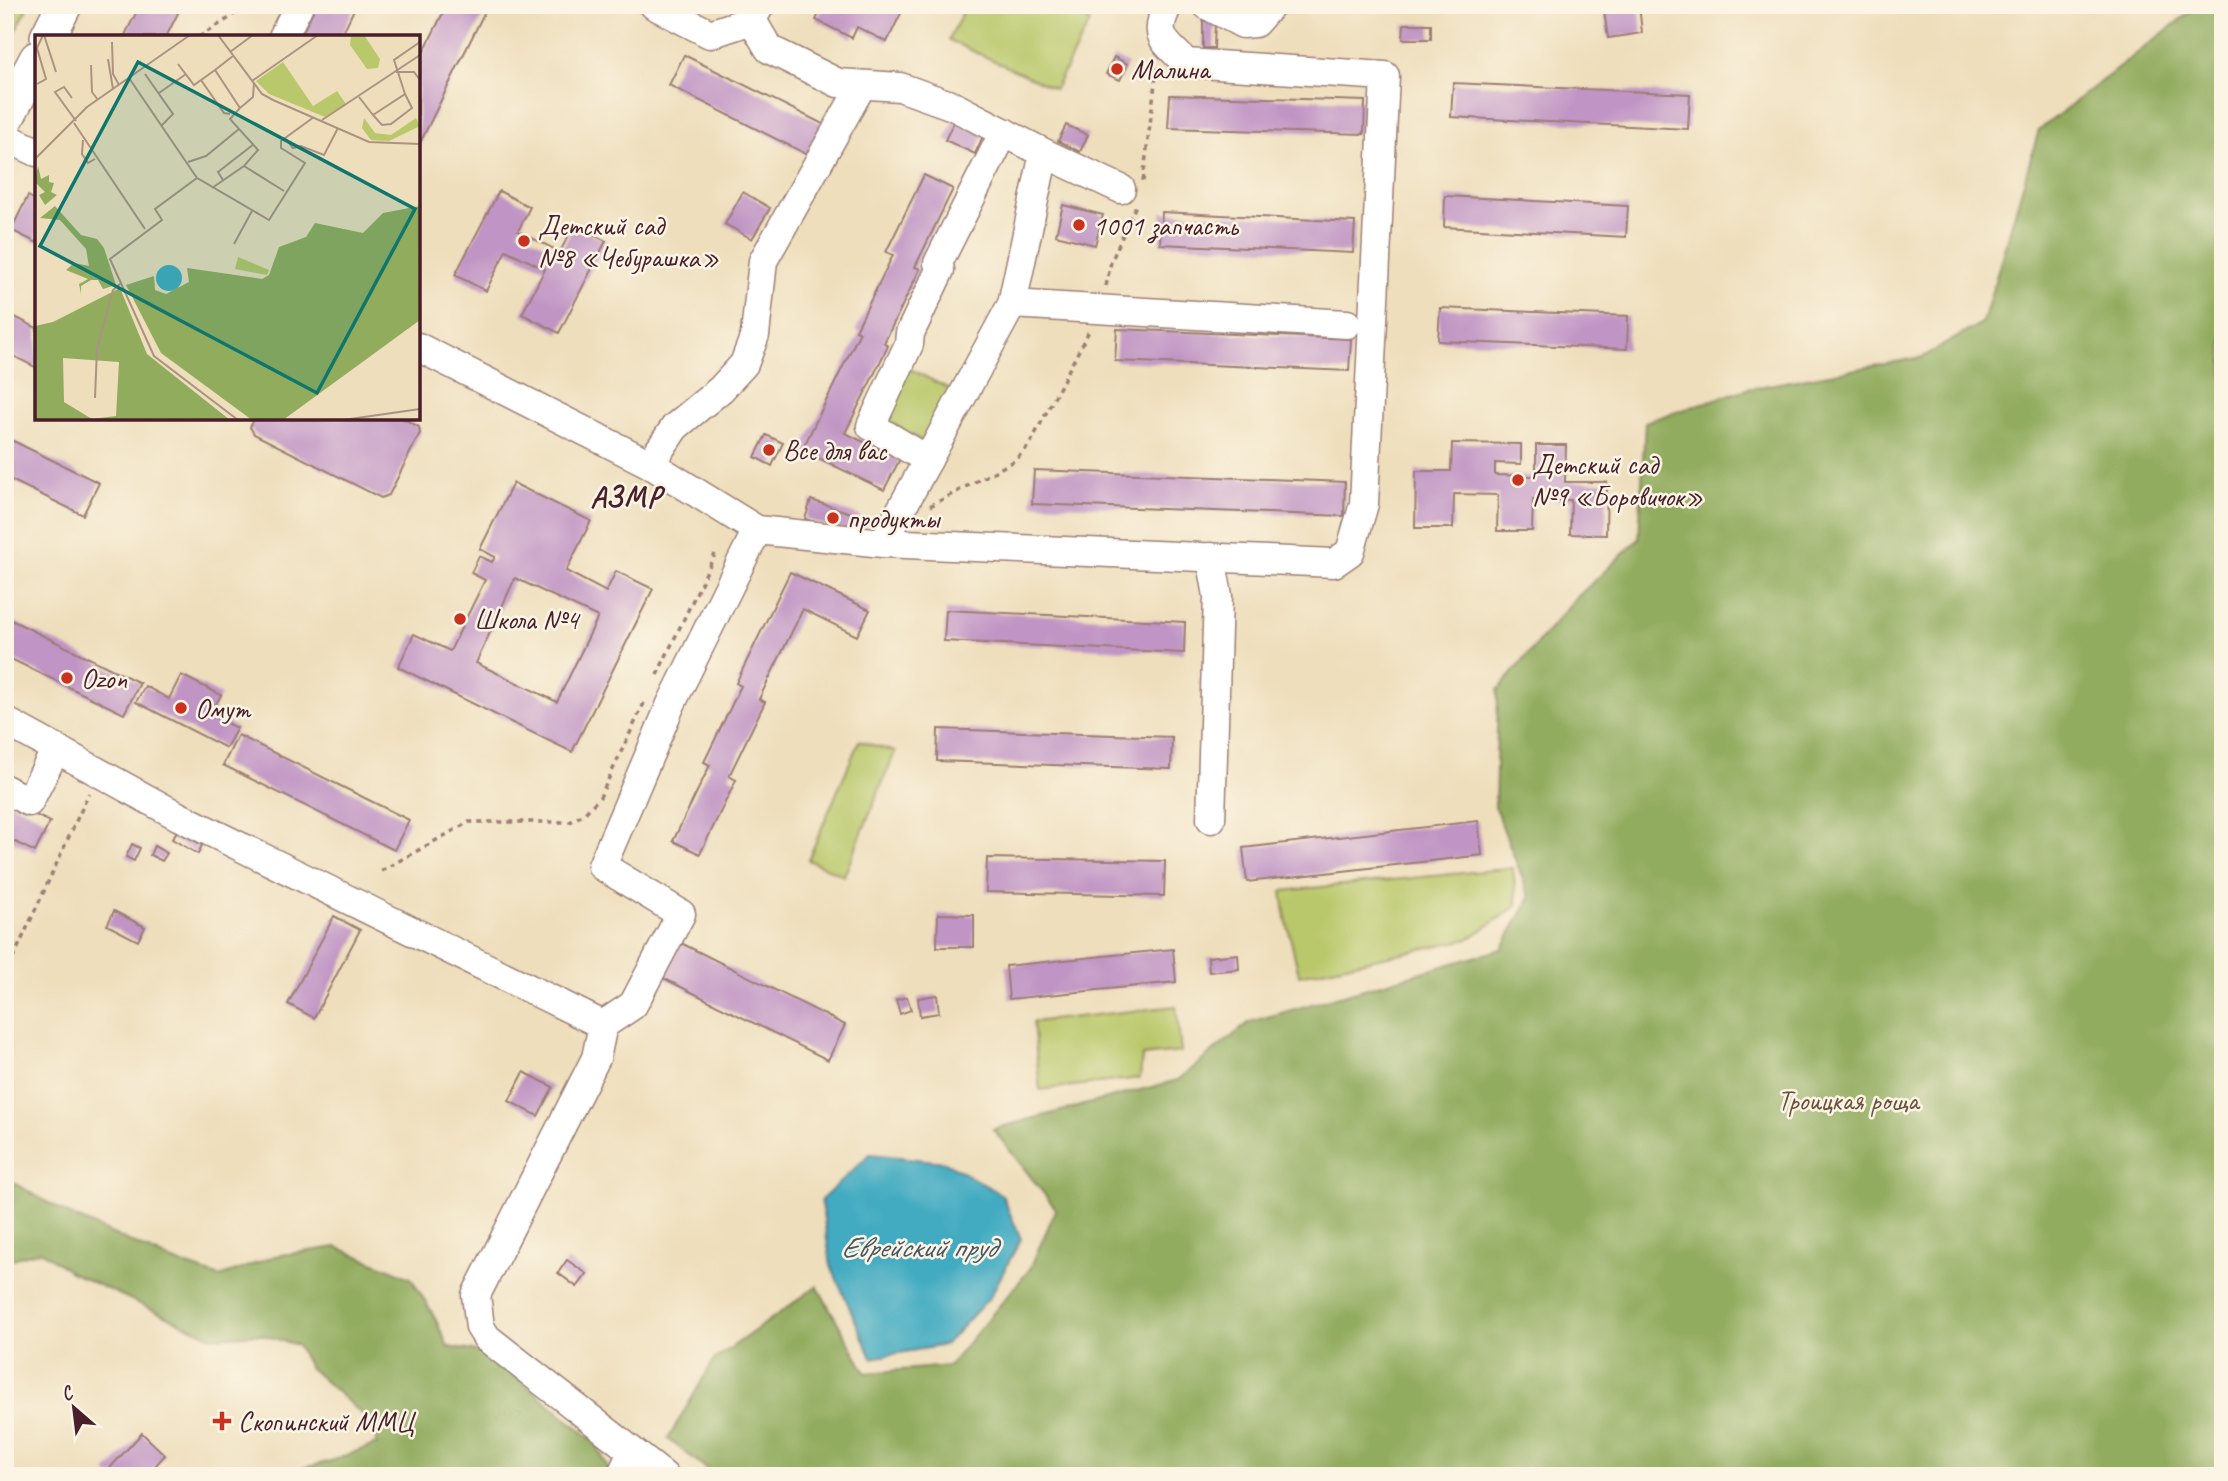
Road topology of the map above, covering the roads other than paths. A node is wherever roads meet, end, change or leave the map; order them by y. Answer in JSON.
{"nodes":[{"id":1,"x":299,"y":5,"type":"edge"},
{"id":2,"x":654,"y":5,"type":"edge"},
{"id":3,"x":1168,"y":5,"type":"edge"},
{"id":4,"x":1207,"y":5,"type":"edge"},
{"id":5,"x":1271,"y":5,"type":"edge"},
{"id":6,"x":756,"y":13,"type":"edge"},
{"id":7,"x":284,"y":35,"type":"edge"},
{"id":8,"x":35,"y":56,"type":"edge"},
{"id":9,"x":862,"y":85,"type":"junction"},
{"id":10,"x":5,"y":120,"type":"edge"},
{"id":11,"x":1004,"y":132,"type":"junction"},
{"id":12,"x":5,"y":136,"type":"edge"},
{"id":13,"x":35,"y":149,"type":"edge"},
{"id":14,"x":1044,"y":153,"type":"junction"},
{"id":15,"x":1121,"y":189,"type":"dead end"},
{"id":16,"x":1012,"y":304,"type":"junction"},
{"id":17,"x":1347,"y":324,"type":"dead end"},
{"id":18,"x":420,"y":348,"type":"edge"},
{"id":19,"x":928,"y":460,"type":"junction"},
{"id":20,"x":650,"y":464,"type":"junction"},
{"id":21,"x":757,"y":530,"type":"junction"},
{"id":22,"x":883,"y":543,"type":"junction"},
{"id":23,"x":1211,"y":557,"type":"junction"},
{"id":24,"x":5,"y":721,"type":"edge"},
{"id":25,"x":56,"y":749,"type":"junction"},
{"id":26,"x":5,"y":789,"type":"edge"},
{"id":27,"x":1211,"y":819,"type":"dead end"},
{"id":28,"x":603,"y":1025,"type":"junction"},
{"id":29,"x":627,"y":1464,"type":"edge"},
{"id":30,"x":664,"y":1476,"type":"edge"}],
"edges":[{"from":1,"to":7,"type":"street"},
{"from":2,"to":6,"type":"street"},
{"from":3,"to":23,"type":"street"},
{"from":4,"to":5,"type":"street"},
{"from":6,"to":9,"type":"street"},
{"from":8,"to":10,"type":"main road"},
{"from":9,"to":11,"type":"street"},
{"from":9,"to":20,"type":"street"},
{"from":11,"to":14,"type":"street"},
{"from":11,"to":19,"type":"street"},
{"from":12,"to":13,"type":"street"},
{"from":14,"to":15,"type":"street"},
{"from":14,"to":16,"type":"street"},
{"from":16,"to":17,"type":"street"},
{"from":16,"to":19,"type":"street"},
{"from":18,"to":20,"type":"street"},
{"from":19,"to":22,"type":"street"},
{"from":20,"to":21,"type":"street"},
{"from":21,"to":22,"type":"street"},
{"from":21,"to":28,"type":"street"},
{"from":22,"to":23,"type":"street"},
{"from":23,"to":27,"type":"street"},
{"from":24,"to":25,"type":"street"},
{"from":25,"to":26,"type":"street"},
{"from":25,"to":28,"type":"street"},
{"from":28,"to":29,"type":"street"},
{"from":29,"to":30,"type":"street"}]}
